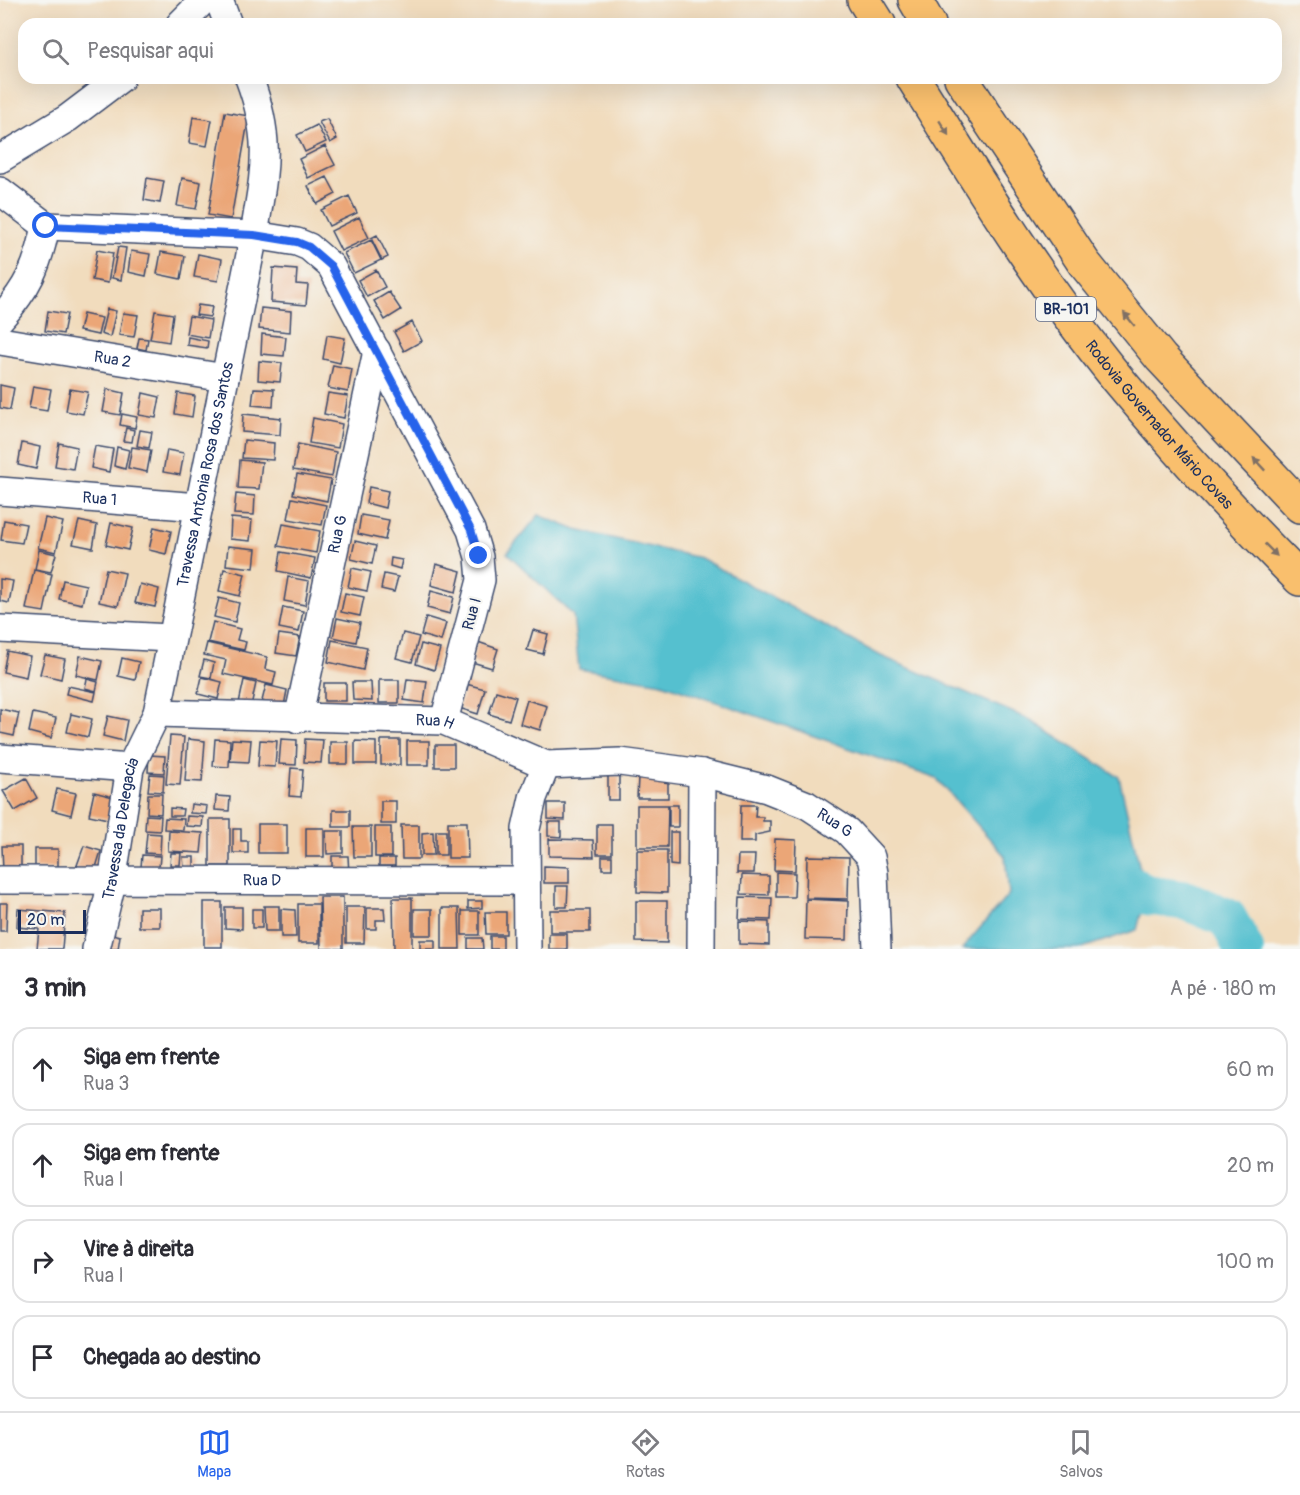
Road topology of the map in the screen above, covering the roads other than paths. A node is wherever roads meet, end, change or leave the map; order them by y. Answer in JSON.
{"nodes":[{"id":1,"x":204,"y":0,"type":"edge"},
{"id":2,"x":219,"y":0,"type":"edge"},
{"id":3,"x":915,"y":0,"type":"edge"},
{"id":4,"x":186,"y":18,"type":"edge"},
{"id":5,"x":226,"y":18,"type":"edge"},
{"id":6,"x":926,"y":18,"type":"edge"},
{"id":7,"x":113,"y":84,"type":"edge"},
{"id":8,"x":251,"y":84,"type":"edge"},
{"id":9,"x":917,"y":84,"type":"edge"},
{"id":10,"x":965,"y":84,"type":"edge"},
{"id":11,"x":0,"y":159,"type":"edge"},
{"id":12,"x":0,"y":191,"type":"edge"},
{"id":13,"x":46,"y":226,"type":"junction"},
{"id":14,"x":254,"y":235,"type":"junction"},
{"id":15,"x":0,"y":319,"type":"edge"},
{"id":16,"x":0,"y":341,"type":"edge"},
{"id":17,"x":377,"y":351,"type":"junction"},
{"id":18,"x":225,"y":378,"type":"junction"},
{"id":19,"x":0,"y":491,"type":"edge"},
{"id":20,"x":1300,"y":506,"type":"edge"},
{"id":21,"x":199,"y":507,"type":"junction"},
{"id":22,"x":1300,"y":579,"type":"edge"},
{"id":23,"x":0,"y":629,"type":"edge"},
{"id":24,"x":170,"y":639,"type":"junction"},
{"id":25,"x":157,"y":713,"type":"junction"},
{"id":26,"x":298,"y":719,"type":"junction"},
{"id":27,"x":444,"y":721,"type":"junction"},
{"id":28,"x":0,"y":758,"type":"edge"},
{"id":29,"x":546,"y":765,"type":"junction"},
{"id":30,"x":130,"y":768,"type":"junction"},
{"id":31,"x":702,"y":773,"type":"junction"},
{"id":32,"x":0,"y":880,"type":"edge"},
{"id":33,"x":526,"y":881,"type":"junction"},
{"id":34,"x":112,"y":882,"type":"junction"},
{"id":35,"x":96,"y":949,"type":"edge"},
{"id":36,"x":527,"y":949,"type":"edge"},
{"id":37,"x":701,"y":949,"type":"edge"},
{"id":38,"x":877,"y":949,"type":"edge"}],
"edges":[{"from":1,"to":4,"type":"street"},
{"from":2,"to":5,"type":"street"},
{"from":3,"to":6,"type":"highway"},
{"from":7,"to":11,"type":"street"},
{"from":8,"to":14,"type":"street","name":"Travessa Antonia Rosa dos Santos"},
{"from":9,"to":22,"type":"highway","name":"Rodovia Governador Mário Covas","number":"BR-101","one_way":true},
{"from":20,"to":10,"type":"highway","number":"BR-101","one_way":true},
{"from":12,"to":13,"type":"street"},
{"from":13,"to":14,"type":"street","name":"Rua I"},
{"from":13,"to":15,"type":"street"},
{"from":14,"to":17,"type":"street","name":"Rua I"},
{"from":14,"to":18,"type":"street","name":"Travessa Antonia Rosa dos Santos"},
{"from":16,"to":18,"type":"street","name":"Rua 2"},
{"from":17,"to":26,"type":"street","name":"Rua G"},
{"from":17,"to":27,"type":"street","name":"Rua I"},
{"from":18,"to":21,"type":"street","name":"Travessa Antonia Rosa dos Santos"},
{"from":19,"to":21,"type":"street","name":"Rua 1"},
{"from":21,"to":24,"type":"street","name":"Travessa Antonia Rosa dos Santos"},
{"from":23,"to":24,"type":"street"},
{"from":24,"to":25,"type":"street","name":"Travessa Antonia Rosa dos Santos"},
{"from":25,"to":26,"type":"street","name":"Rua H"},
{"from":25,"to":30,"type":"street","name":"Travessa da Delegacia"},
{"from":26,"to":27,"type":"street","name":"Rua H"},
{"from":27,"to":29,"type":"street","name":"Rua H"},
{"from":28,"to":30,"type":"street"},
{"from":29,"to":31,"type":"street","name":"Rua H"},
{"from":29,"to":33,"type":"street"},
{"from":30,"to":34,"type":"street","name":"Travessa da Delegacia"},
{"from":31,"to":37,"type":"street"},
{"from":31,"to":38,"type":"street","name":"Rua G"},
{"from":32,"to":34,"type":"street","name":"Rua D"},
{"from":33,"to":34,"type":"street","name":"Rua D"},
{"from":33,"to":36,"type":"street"},
{"from":34,"to":35,"type":"street","name":"Travessa da Delegacia"}]}
